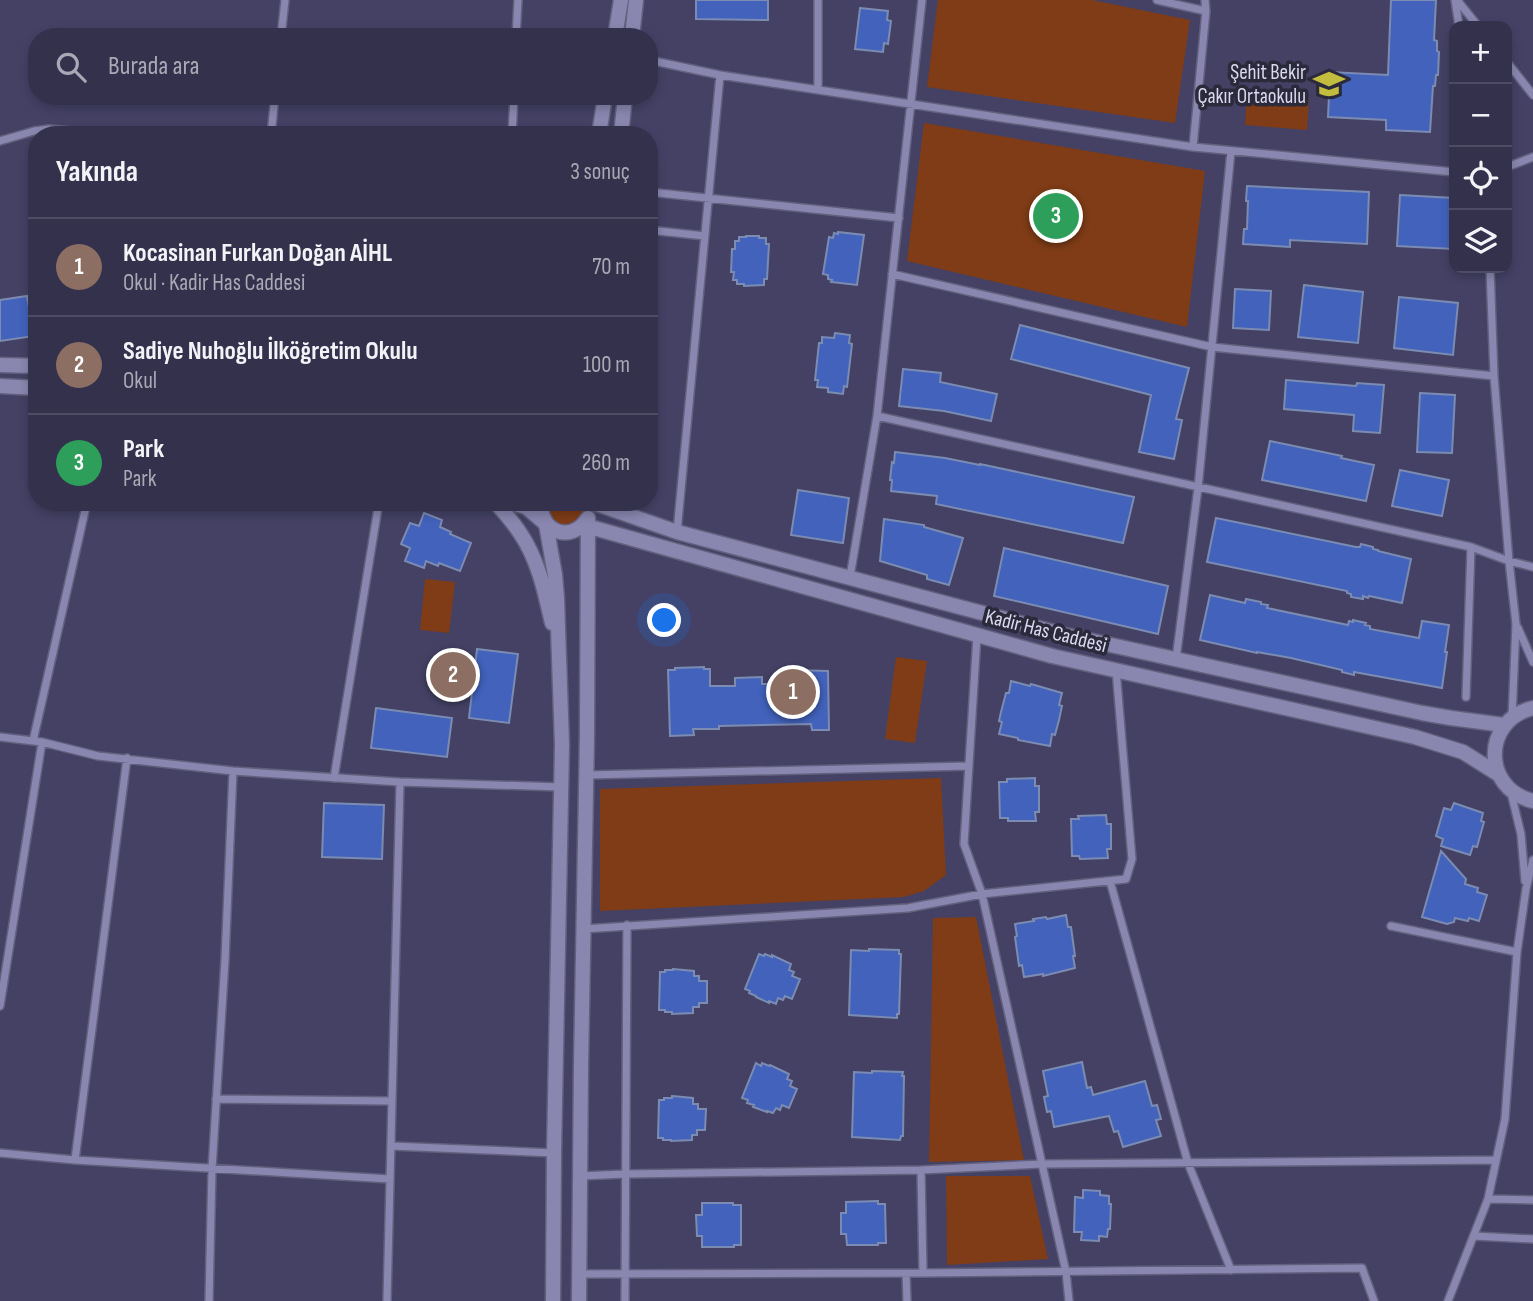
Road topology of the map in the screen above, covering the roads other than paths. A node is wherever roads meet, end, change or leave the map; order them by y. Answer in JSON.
{"nodes":[{"id":1,"x":285,"y":0,"type":"edge"},
{"id":2,"x":518,"y":0,"type":"edge"},
{"id":3,"x":621,"y":0,"type":"edge"},
{"id":4,"x":636,"y":0,"type":"edge"},
{"id":5,"x":818,"y":0,"type":"edge"},
{"id":6,"x":922,"y":0,"type":"edge"},
{"id":7,"x":1157,"y":0,"type":"edge"},
{"id":8,"x":1205,"y":0,"type":"edge"},
{"id":9,"x":1456,"y":0,"type":"edge"},
{"id":10,"x":1206,"y":11,"type":"junction"},
{"id":11,"x":1458,"y":21,"type":"edge"},
{"id":12,"x":1474,"y":21,"type":"edge"},
{"id":13,"x":282,"y":28,"type":"edge"},
{"id":14,"x":516,"y":28,"type":"edge"},
{"id":15,"x":616,"y":28,"type":"edge"},
{"id":16,"x":633,"y":28,"type":"edge"},
{"id":17,"x":658,"y":62,"type":"edge"},
{"id":18,"x":1512,"y":68,"type":"edge"},
{"id":19,"x":720,"y":75,"type":"junction"},
{"id":20,"x":818,"y":89,"type":"junction"},
{"id":21,"x":1533,"y":94,"type":"edge"},
{"id":22,"x":274,"y":105,"type":"edge"},
{"id":23,"x":514,"y":105,"type":"edge"},
{"id":24,"x":604,"y":105,"type":"edge"},
{"id":25,"x":624,"y":105,"type":"edge"},
{"id":26,"x":911,"y":105,"type":"junction"},
{"id":27,"x":272,"y":126,"type":"edge"},
{"id":28,"x":512,"y":126,"type":"edge"},
{"id":29,"x":600,"y":126,"type":"edge"},
{"id":30,"x":622,"y":126,"type":"edge"},
{"id":31,"x":28,"y":133,"type":"edge"},
{"id":32,"x":0,"y":141,"type":"edge"},
{"id":33,"x":1193,"y":147,"type":"junction"},
{"id":34,"x":1231,"y":151,"type":"junction"},
{"id":35,"x":1533,"y":157,"type":"edge"},
{"id":36,"x":1512,"y":165,"type":"edge"},
{"id":37,"x":1449,"y":172,"type":"edge"},
{"id":38,"x":658,"y":193,"type":"edge"},
{"id":39,"x":709,"y":198,"type":"junction"},
{"id":40,"x":899,"y":218,"type":"junction"},
{"id":41,"x":658,"y":231,"type":"edge"},
{"id":42,"x":705,"y":236,"type":"junction"},
{"id":43,"x":1490,"y":273,"type":"edge"},
{"id":44,"x":892,"y":274,"type":"junction"},
{"id":45,"x":1212,"y":347,"type":"junction"},
{"id":46,"x":0,"y":365,"type":"edge"},
{"id":47,"x":28,"y":366,"type":"edge"},
{"id":48,"x":1494,"y":376,"type":"junction"},
{"id":49,"x":0,"y":386,"type":"edge"},
{"id":50,"x":28,"y":388,"type":"edge"},
{"id":51,"x":877,"y":416,"type":"junction"},
{"id":52,"x":1198,"y":488,"type":"junction"},
{"id":53,"x":85,"y":511,"type":"edge"},
{"id":54,"x":378,"y":511,"type":"edge"},
{"id":55,"x":503,"y":511,"type":"edge"},
{"id":56,"x":532,"y":511,"type":"edge"},
{"id":57,"x":542,"y":511,"type":"edge"},
{"id":58,"x":590,"y":511,"type":"edge"},
{"id":59,"x":616,"y":511,"type":"edge"},
{"id":60,"x":586,"y":523,"type":"junction"},
{"id":61,"x":547,"y":524,"type":"junction"},
{"id":62,"x":677,"y":532,"type":"junction"},
{"id":63,"x":1471,"y":547,"type":"junction"},
{"id":64,"x":1509,"y":561,"type":"junction"},
{"id":65,"x":1533,"y":566,"type":"edge"},
{"id":66,"x":850,"y":577,"type":"junction"},
{"id":67,"x":1516,"y":624,"type":"junction"},
{"id":68,"x":977,"y":635,"type":"junction"},
{"id":69,"x":559,"y":657,"type":"junction"},
{"id":70,"x":1176,"y":659,"type":"junction"},
{"id":71,"x":1533,"y":662,"type":"edge"},
{"id":72,"x":1116,"y":670,"type":"junction"},
{"id":73,"x":1466,"y":696,"type":"dead end"},
{"id":74,"x":1533,"y":708,"type":"edge"},
{"id":75,"x":1508,"y":721,"type":"junction"},
{"id":76,"x":0,"y":737,"type":"edge"},
{"id":77,"x":33,"y":741,"type":"junction"},
{"id":78,"x":42,"y":742,"type":"junction"},
{"id":79,"x":127,"y":758,"type":"junction"},
{"id":80,"x":969,"y":766,"type":"junction"},
{"id":81,"x":233,"y":771,"type":"junction"},
{"id":82,"x":1498,"y":774,"type":"junction"},
{"id":83,"x":587,"y":775,"type":"junction"},
{"id":84,"x":334,"y":778,"type":"junction"},
{"id":85,"x":400,"y":782,"type":"junction"},
{"id":86,"x":561,"y":787,"type":"junction"},
{"id":87,"x":1511,"y":790,"type":"junction"},
{"id":88,"x":1533,"y":801,"type":"edge"},
{"id":89,"x":1533,"y":860,"type":"edge"},
{"id":90,"x":1110,"y":881,"type":"junction"},
{"id":91,"x":1526,"y":888,"type":"junction"},
{"id":92,"x":982,"y":894,"type":"junction"},
{"id":93,"x":626,"y":925,"type":"junction"},
{"id":94,"x":1391,"y":926,"type":"dead end"},
{"id":95,"x":583,"y":929,"type":"junction"},
{"id":96,"x":1517,"y":952,"type":"junction"},
{"id":97,"x":0,"y":1006,"type":"edge"},
{"id":98,"x":216,"y":1099,"type":"junction"},
{"id":99,"x":392,"y":1101,"type":"junction"},
{"id":100,"x":391,"y":1146,"type":"junction"},
{"id":101,"x":0,"y":1153,"type":"edge"},
{"id":102,"x":554,"y":1153,"type":"junction"},
{"id":103,"x":75,"y":1160,"type":"junction"},
{"id":104,"x":1496,"y":1160,"type":"junction"},
{"id":105,"x":1188,"y":1163,"type":"junction"},
{"id":106,"x":1042,"y":1164,"type":"junction"},
{"id":107,"x":212,"y":1169,"type":"junction"},
{"id":108,"x":921,"y":1170,"type":"junction"},
{"id":109,"x":625,"y":1174,"type":"junction"},
{"id":110,"x":580,"y":1176,"type":"junction"},
{"id":111,"x":390,"y":1179,"type":"junction"},
{"id":112,"x":1488,"y":1199,"type":"junction"},
{"id":113,"x":1533,"y":1200,"type":"edge"},
{"id":114,"x":1474,"y":1236,"type":"junction"},
{"id":115,"x":1533,"y":1239,"type":"edge"},
{"id":116,"x":1231,"y":1270,"type":"junction"},
{"id":117,"x":1066,"y":1272,"type":"junction"},
{"id":118,"x":906,"y":1273,"type":"junction"},
{"id":119,"x":923,"y":1273,"type":"junction"},
{"id":120,"x":579,"y":1274,"type":"junction"},
{"id":121,"x":625,"y":1275,"type":"junction"},
{"id":122,"x":209,"y":1301,"type":"edge"},
{"id":123,"x":387,"y":1301,"type":"edge"},
{"id":124,"x":553,"y":1301,"type":"edge"},
{"id":125,"x":579,"y":1301,"type":"edge"},
{"id":126,"x":625,"y":1301,"type":"edge"},
{"id":127,"x":907,"y":1301,"type":"edge"},
{"id":128,"x":1069,"y":1301,"type":"edge"},
{"id":129,"x":1374,"y":1301,"type":"edge"},
{"id":130,"x":1448,"y":1301,"type":"edge"}],
"edges":[{"from":1,"to":13,"type":"street"},
{"from":2,"to":14,"type":"street"},
{"from":3,"to":15,"type":"street"},
{"from":4,"to":16,"type":"street"},
{"from":5,"to":20,"type":"street"},
{"from":6,"to":26,"type":"street"},
{"from":7,"to":10,"type":"street"},
{"from":8,"to":10,"type":"street"},
{"from":9,"to":11,"type":"street"},
{"from":9,"to":12,"type":"street"},
{"from":10,"to":33,"type":"street"},
{"from":17,"to":19,"type":"street"},
{"from":18,"to":21,"type":"street"},
{"from":19,"to":20,"type":"street"},
{"from":19,"to":39,"type":"street"},
{"from":20,"to":26,"type":"street"},
{"from":22,"to":27,"type":"street"},
{"from":23,"to":28,"type":"street"},
{"from":24,"to":29,"type":"street"},
{"from":25,"to":30,"type":"street"},
{"from":26,"to":33,"type":"street"},
{"from":26,"to":40,"type":"street"},
{"from":31,"to":32,"type":"street"},
{"from":33,"to":34,"type":"street"},
{"from":34,"to":37,"type":"street"},
{"from":34,"to":45,"type":"street"},
{"from":35,"to":36,"type":"street"},
{"from":38,"to":39,"type":"street"},
{"from":39,"to":40,"type":"street"},
{"from":39,"to":42,"type":"street"},
{"from":40,"to":44,"type":"street"},
{"from":41,"to":42,"type":"street"},
{"from":42,"to":62,"type":"street"},
{"from":43,"to":48,"type":"street"},
{"from":44,"to":45,"type":"street"},
{"from":44,"to":51,"type":"street"},
{"from":45,"to":48,"type":"street"},
{"from":45,"to":52,"type":"street"},
{"from":46,"to":47,"type":"street"},
{"from":48,"to":64,"type":"street"},
{"from":49,"to":50,"type":"street"},
{"from":51,"to":52,"type":"street"},
{"from":51,"to":66,"type":"street"},
{"from":52,"to":63,"type":"street"},
{"from":52,"to":70,"type":"street"},
{"from":53,"to":77,"type":"street"},
{"from":54,"to":84,"type":"street"},
{"from":55,"to":69,"type":"street"},
{"from":56,"to":61,"type":"street"},
{"from":57,"to":61,"type":"street"},
{"from":58,"to":60,"type":"street"},
{"from":59,"to":62,"type":"street","name":"Kadir Has Caddesi"},
{"from":60,"to":61,"type":"street","name":"Kadir Has Caddesi"},
{"from":60,"to":68,"type":"street","name":"Kadir Has Caddesi"},
{"from":60,"to":83,"type":"street"},
{"from":61,"to":69,"type":"street"},
{"from":62,"to":66,"type":"street","name":"Kadir Has Caddesi"},
{"from":63,"to":64,"type":"street"},
{"from":63,"to":73,"type":"street"},
{"from":64,"to":65,"type":"street"},
{"from":64,"to":67,"type":"street"},
{"from":66,"to":70,"type":"street","name":"Kadir Has Caddesi"},
{"from":67,"to":71,"type":"street"},
{"from":67,"to":75,"type":"street"},
{"from":68,"to":72,"type":"street","name":"Kadir Has Caddesi"},
{"from":68,"to":80,"type":"street"},
{"from":69,"to":86,"type":"street"},
{"from":70,"to":75,"type":"street","name":"Kadir Has Caddesi"},
{"from":72,"to":82,"type":"street","name":"Kadir Has Caddesi"},
{"from":72,"to":90,"type":"street"},
{"from":74,"to":75,"type":"street"},
{"from":75,"to":82,"type":"street"},
{"from":76,"to":77,"type":"street"},
{"from":77,"to":78,"type":"street"},
{"from":78,"to":79,"type":"street"},
{"from":78,"to":97,"type":"street"},
{"from":79,"to":81,"type":"street"},
{"from":79,"to":103,"type":"street"},
{"from":80,"to":83,"type":"street"},
{"from":80,"to":92,"type":"street"},
{"from":81,"to":84,"type":"street"},
{"from":81,"to":98,"type":"street"},
{"from":82,"to":87,"type":"street","name":"Kadir Has Caddesi"},
{"from":83,"to":95,"type":"street"},
{"from":84,"to":85,"type":"street"},
{"from":85,"to":86,"type":"street"},
{"from":85,"to":99,"type":"street"},
{"from":86,"to":102,"type":"street"},
{"from":87,"to":88,"type":"street"},
{"from":87,"to":91,"type":"street"},
{"from":89,"to":91,"type":"street"},
{"from":90,"to":92,"type":"street"},
{"from":90,"to":105,"type":"street"},
{"from":91,"to":96,"type":"street"},
{"from":92,"to":93,"type":"street"},
{"from":92,"to":106,"type":"street"},
{"from":93,"to":95,"type":"street"},
{"from":93,"to":109,"type":"street"},
{"from":94,"to":96,"type":"street"},
{"from":95,"to":110,"type":"street"},
{"from":96,"to":104,"type":"street"},
{"from":98,"to":99,"type":"street"},
{"from":98,"to":107,"type":"street"},
{"from":99,"to":100,"type":"street"},
{"from":100,"to":102,"type":"street"},
{"from":100,"to":111,"type":"street"},
{"from":101,"to":103,"type":"street"},
{"from":102,"to":124,"type":"street"},
{"from":103,"to":107,"type":"street"},
{"from":104,"to":105,"type":"street"},
{"from":104,"to":112,"type":"street"},
{"from":105,"to":106,"type":"street"},
{"from":105,"to":116,"type":"street"},
{"from":106,"to":108,"type":"street"},
{"from":106,"to":117,"type":"street"},
{"from":107,"to":111,"type":"street"},
{"from":107,"to":122,"type":"street"},
{"from":108,"to":109,"type":"street"},
{"from":108,"to":119,"type":"street"},
{"from":109,"to":110,"type":"street"},
{"from":109,"to":121,"type":"street"},
{"from":110,"to":120,"type":"street"},
{"from":111,"to":123,"type":"street"},
{"from":112,"to":113,"type":"street"},
{"from":112,"to":114,"type":"street"},
{"from":114,"to":115,"type":"street"},
{"from":114,"to":130,"type":"street"},
{"from":116,"to":117,"type":"street"},
{"from":116,"to":129,"type":"street"},
{"from":117,"to":119,"type":"street"},
{"from":117,"to":128,"type":"street"},
{"from":118,"to":119,"type":"street"},
{"from":118,"to":121,"type":"street"},
{"from":118,"to":127,"type":"street"},
{"from":120,"to":121,"type":"street"},
{"from":120,"to":125,"type":"street"},
{"from":121,"to":126,"type":"street"}]}
